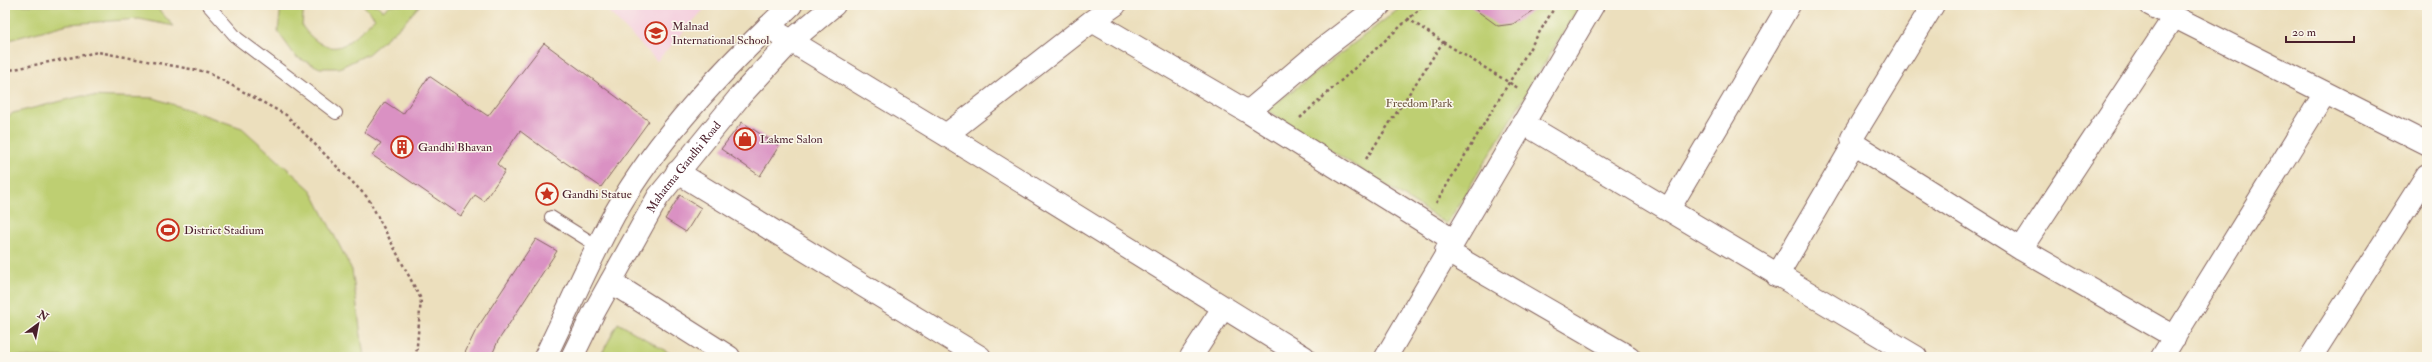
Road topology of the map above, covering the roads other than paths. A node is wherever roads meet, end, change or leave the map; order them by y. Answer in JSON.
{"nodes":[{"id":1,"x":208,"y":5,"type":"edge"},
{"id":2,"x":792,"y":5,"type":"edge"},
{"id":3,"x":834,"y":5,"type":"edge"},
{"id":4,"x":1115,"y":5,"type":"edge"},
{"id":5,"x":1380,"y":5,"type":"edge"},
{"id":6,"x":1593,"y":5,"type":"edge"},
{"id":7,"x":1789,"y":5,"type":"edge"},
{"id":8,"x":1933,"y":5,"type":"edge"},
{"id":9,"x":2151,"y":5,"type":"edge"},
{"id":10,"x":2174,"y":17,"type":"junction"},
{"id":11,"x":1092,"y":21,"type":"junction"},
{"id":12,"x":768,"y":27,"type":"junction"},
{"id":13,"x":791,"y":41,"type":"junction"},
{"id":14,"x":2326,"y":93,"type":"junction"},
{"id":15,"x":1248,"y":112,"type":"junction"},
{"id":16,"x":336,"y":113,"type":"dead end"},
{"id":17,"x":1523,"y":123,"type":"junction"},
{"id":18,"x":946,"y":135,"type":"junction"},
{"id":19,"x":1854,"y":144,"type":"junction"},
{"id":20,"x":2427,"y":144,"type":"edge"},
{"id":21,"x":677,"y":172,"type":"junction"},
{"id":22,"x":2427,"y":175,"type":"edge"},
{"id":23,"x":1669,"y":209,"type":"junction"},
{"id":24,"x":551,"y":217,"type":"dead end"},
{"id":25,"x":1449,"y":246,"type":"junction"},
{"id":26,"x":599,"y":247,"type":"junction"},
{"id":27,"x":2022,"y":249,"type":"junction"},
{"id":28,"x":1777,"y":276,"type":"junction"},
{"id":29,"x":611,"y":282,"type":"junction"},
{"id":30,"x":1223,"y":308,"type":"junction"},
{"id":31,"x":2174,"y":337,"type":"junction"},
{"id":32,"x":545,"y":357,"type":"edge"},
{"id":33,"x":572,"y":357,"type":"edge"},
{"id":34,"x":729,"y":357,"type":"edge"},
{"id":35,"x":980,"y":357,"type":"edge"},
{"id":36,"x":1192,"y":357,"type":"edge"},
{"id":37,"x":1304,"y":357,"type":"edge"},
{"id":38,"x":1386,"y":357,"type":"edge"},
{"id":39,"x":1628,"y":357,"type":"edge"},
{"id":40,"x":1916,"y":357,"type":"edge"},
{"id":41,"x":2162,"y":357,"type":"edge"},
{"id":42,"x":2311,"y":357,"type":"edge"}],
"edges":[{"from":1,"to":16,"type":"lane"},
{"from":2,"to":12,"type":"street"},
{"from":3,"to":13,"type":"street","name":"Mahatma Gandhi Road"},
{"from":4,"to":11,"type":"street"},
{"from":5,"to":15,"type":"street"},
{"from":6,"to":17,"type":"street"},
{"from":7,"to":23,"type":"street"},
{"from":8,"to":19,"type":"street"},
{"from":9,"to":10,"type":"street"},
{"from":10,"to":14,"type":"street"},
{"from":10,"to":27,"type":"street"},
{"from":11,"to":15,"type":"street"},
{"from":11,"to":18,"type":"street"},
{"from":12,"to":13,"type":"street"},
{"from":12,"to":26,"type":"street"},
{"from":13,"to":18,"type":"street"},
{"from":13,"to":21,"type":"street","name":"Mahatma Gandhi Road"},
{"from":14,"to":20,"type":"street"},
{"from":14,"to":31,"type":"street"},
{"from":15,"to":25,"type":"street"},
{"from":17,"to":23,"type":"street"},
{"from":17,"to":25,"type":"street"},
{"from":18,"to":30,"type":"street"},
{"from":19,"to":27,"type":"street"},
{"from":19,"to":28,"type":"street"},
{"from":21,"to":29,"type":"street","name":"Mahatma Gandhi Road"},
{"from":21,"to":35,"type":"street"},
{"from":22,"to":42,"type":"street"},
{"from":23,"to":28,"type":"street"},
{"from":24,"to":26,"type":"lane"},
{"from":25,"to":38,"type":"street"},
{"from":25,"to":39,"type":"street"},
{"from":26,"to":32,"type":"street"},
{"from":27,"to":31,"type":"street"},
{"from":28,"to":40,"type":"street"},
{"from":29,"to":33,"type":"street","name":"Mahatma Gandhi Road"},
{"from":29,"to":34,"type":"street"},
{"from":30,"to":36,"type":"street"},
{"from":30,"to":37,"type":"street"},
{"from":31,"to":41,"type":"street"}]}
